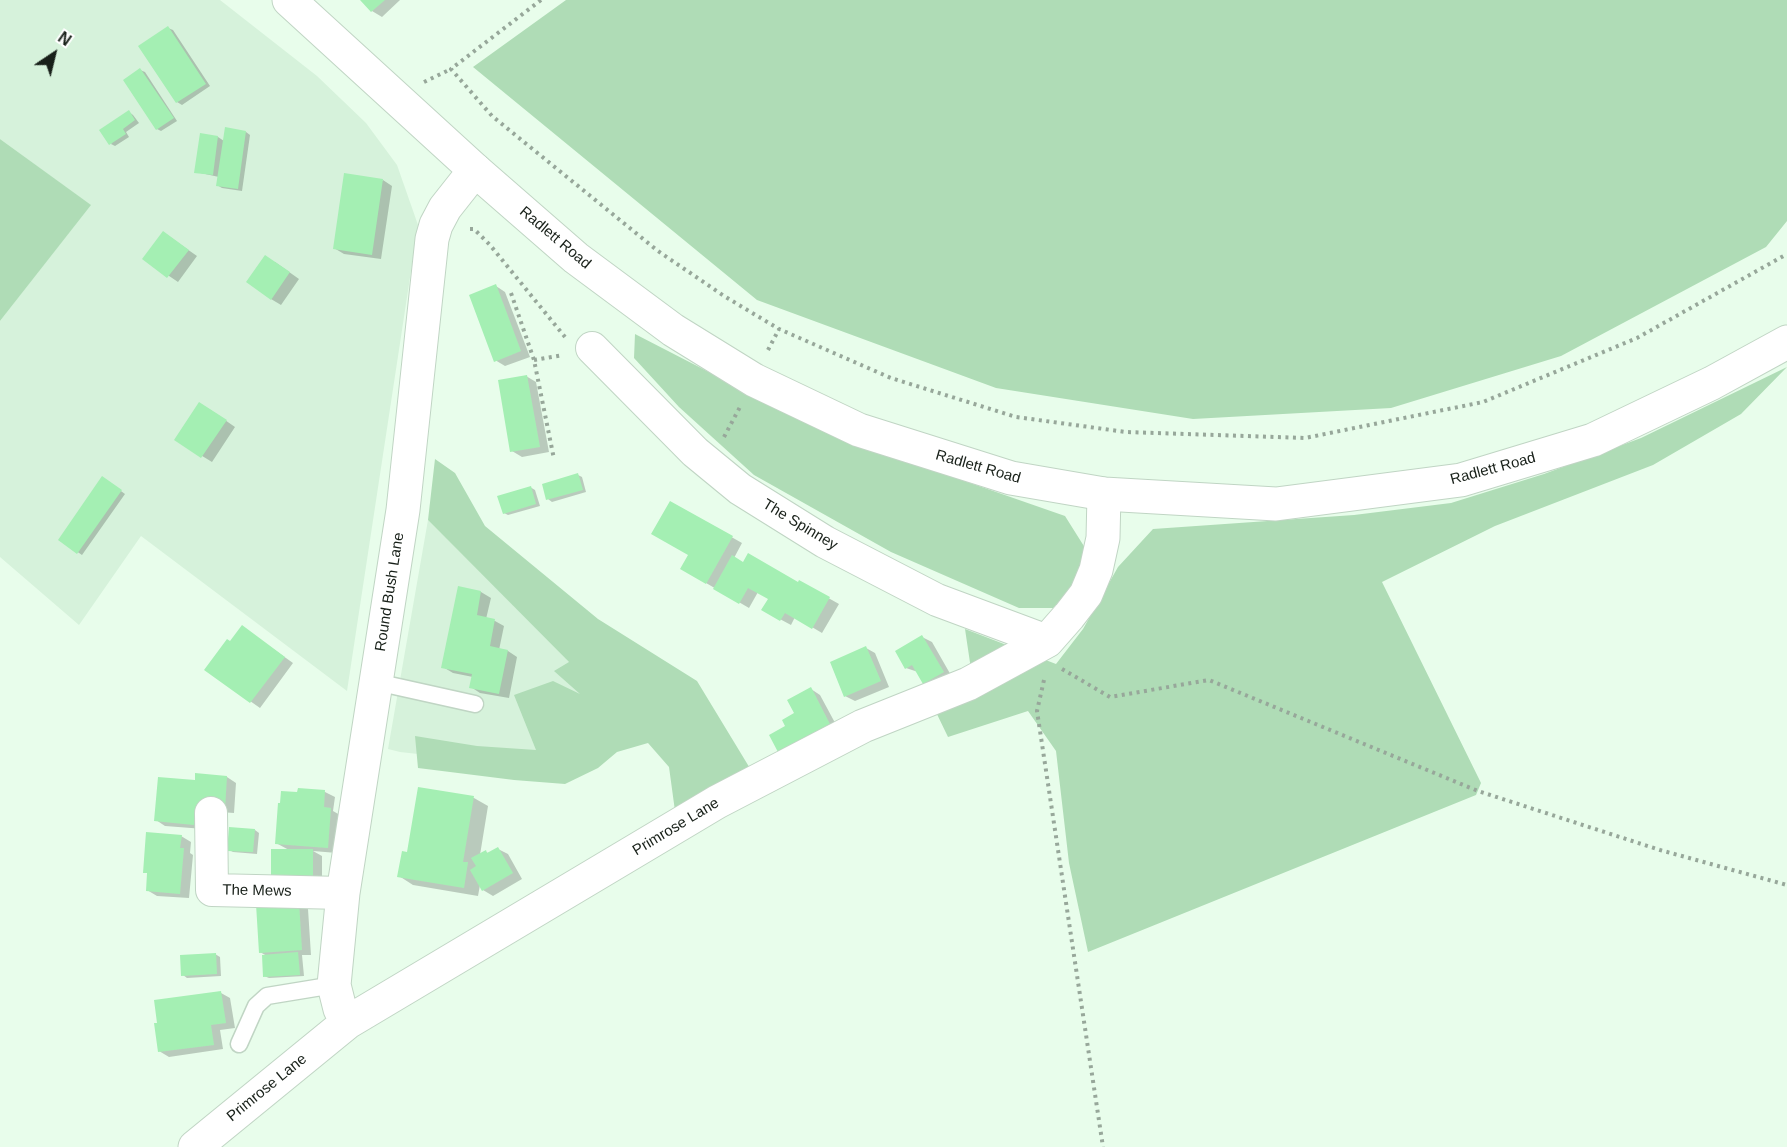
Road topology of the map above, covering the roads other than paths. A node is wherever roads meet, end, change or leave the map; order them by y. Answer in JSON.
{"nodes":[{"id":1,"x":289,"y":0,"type":"edge"},
{"id":2,"x":475,"y":170,"type":"junction"},
{"id":3,"x":1787,"y":342,"type":"edge"},
{"id":4,"x":581,"y":347,"type":"road end"},
{"id":5,"x":1104,"y":494,"type":"junction"},
{"id":6,"x":1048,"y":649,"type":"junction"},
{"id":7,"x":376,"y":682,"type":"junction"},
{"id":8,"x":475,"y":704,"type":"dead end"},
{"id":9,"x":211,"y":813,"type":"dead end"},
{"id":10,"x":343,"y":893,"type":"junction"},
{"id":11,"x":334,"y":986,"type":"junction"},
{"id":12,"x":348,"y":1022,"type":"junction"},
{"id":13,"x":239,"y":1044,"type":"dead end"},
{"id":14,"x":195,"y":1147,"type":"edge"}],
"edges":[{"from":1,"to":2,"type":"street","name":"Radlett Road"},
{"from":2,"to":5,"type":"street","name":"Radlett Road"},
{"from":2,"to":7,"type":"street","name":"Round Bush Lane"},
{"from":3,"to":5,"type":"street","name":"Radlett Road"},
{"from":4,"to":6,"type":"street","name":"The Spinney"},
{"from":5,"to":6,"type":"street","name":"Primrose Lane"},
{"from":6,"to":12,"type":"street","name":"Primrose Lane"},
{"from":7,"to":8,"type":"lane"},
{"from":7,"to":10,"type":"street","name":"Round Bush Lane"},
{"from":9,"to":10,"type":"street","name":"The Mews"},
{"from":10,"to":11,"type":"street","name":"Round Bush Lane"},
{"from":11,"to":12,"type":"street","name":"Round Bush Lane"},
{"from":11,"to":13,"type":"lane"},
{"from":12,"to":14,"type":"street","name":"Primrose Lane"}]}
